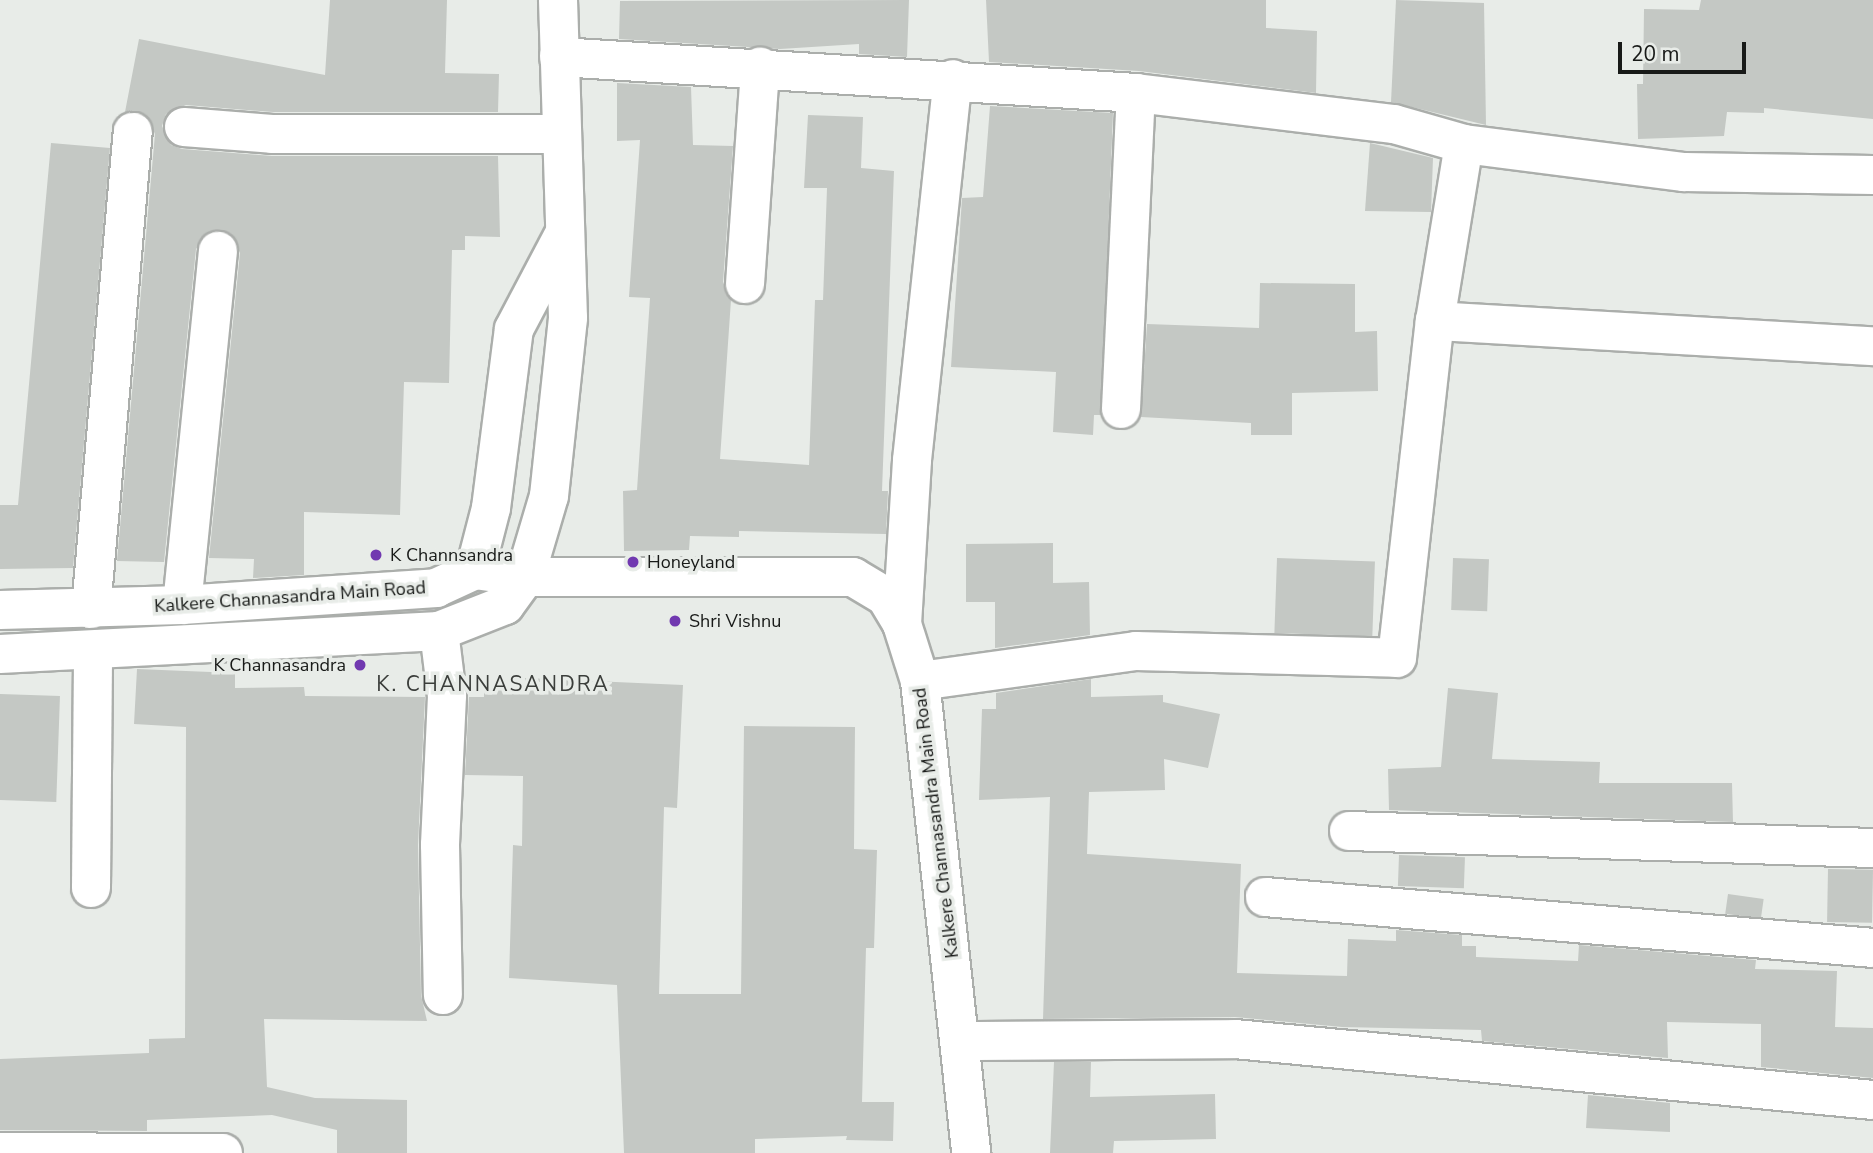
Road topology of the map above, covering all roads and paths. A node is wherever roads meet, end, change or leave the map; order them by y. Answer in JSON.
{"nodes":[{"id":1,"x":558,"y":0,"type":"edge"},
{"id":2,"x":559,"y":57,"type":"junction"},
{"id":3,"x":760,"y":67,"type":"junction"},
{"id":4,"x":953,"y":79,"type":"junction"},
{"id":5,"x":1136,"y":93,"type":"junction"},
{"id":6,"x":184,"y":127,"type":"dead end"},
{"id":7,"x":133,"y":132,"type":"dead end"},
{"id":8,"x":560,"y":134,"type":"junction"},
{"id":9,"x":1464,"y":144,"type":"junction"},
{"id":10,"x":1873,"y":175,"type":"edge"},
{"id":11,"x":563,"y":236,"type":"junction"},
{"id":12,"x":218,"y":251,"type":"dead end"},
{"id":13,"x":745,"y":284,"type":"dead end"},
{"id":14,"x":1435,"y":321,"type":"junction"},
{"id":15,"x":1873,"y":346,"type":"edge"},
{"id":16,"x":1121,"y":409,"type":"dead end"},
{"id":17,"x":475,"y":570,"type":"junction"},
{"id":18,"x":525,"y":577,"type":"junction"},
{"id":19,"x":244,"y":601,"type":"junction"},
{"id":20,"x":182,"y":605,"type":"junction"},
{"id":21,"x":91,"y":609,"type":"junction"},
{"id":22,"x":0,"y":610,"type":"edge"},
{"id":23,"x":902,"y":624,"type":"junction"},
{"id":24,"x":439,"y":631,"type":"junction"},
{"id":25,"x":244,"y":643,"type":"junction"},
{"id":26,"x":93,"y":653,"type":"junction"},
{"id":27,"x":0,"y":654,"type":"edge"},
{"id":28,"x":920,"y":681,"type":"junction"},
{"id":29,"x":1349,"y":831,"type":"dead end"},
{"id":30,"x":1873,"y":848,"type":"edge"},
{"id":31,"x":91,"y":888,"type":"dead end"},
{"id":32,"x":1265,"y":897,"type":"dead end"},
{"id":33,"x":1873,"y":948,"type":"edge"},
{"id":34,"x":443,"y":995,"type":"dead end"},
{"id":35,"x":961,"y":1041,"type":"junction"},
{"id":36,"x":1873,"y":1100,"type":"edge"},
{"id":37,"x":0,"y":1152,"type":"edge"},
{"id":38,"x":58,"y":1153,"type":"edge"},
{"id":39,"x":223,"y":1153,"type":"edge"},
{"id":40,"x":971,"y":1153,"type":"edge"}],
"edges":[{"from":1,"to":2,"type":"street"},
{"from":2,"to":3,"type":"street"},
{"from":2,"to":8,"type":"street"},
{"from":3,"to":4,"type":"street"},
{"from":3,"to":13,"type":"street"},
{"from":4,"to":5,"type":"street"},
{"from":4,"to":23,"type":"street"},
{"from":5,"to":9,"type":"street"},
{"from":5,"to":16,"type":"street"},
{"from":6,"to":8,"type":"street"},
{"from":7,"to":21,"type":"street"},
{"from":8,"to":11,"type":"street"},
{"from":9,"to":10,"type":"street"},
{"from":9,"to":14,"type":"street"},
{"from":11,"to":17,"type":"street"},
{"from":11,"to":18,"type":"street"},
{"from":12,"to":20,"type":"street"},
{"from":14,"to":15,"type":"street"},
{"from":14,"to":28,"type":"street"},
{"from":17,"to":18,"type":"street","name":"Kalkere Channasandra Main Road"},
{"from":17,"to":19,"type":"street","name":"Kalkere Channasandra Main Road"},
{"from":18,"to":23,"type":"street","name":"Kalkere Channasandra Main Road"},
{"from":18,"to":24,"type":"street"},
{"from":19,"to":20,"type":"street","name":"Kalkere Channasandra Main Road"},
{"from":19,"to":25,"type":"street"},
{"from":20,"to":21,"type":"street","name":"Kalkere Channasandra Main Road"},
{"from":21,"to":22,"type":"street","name":"Kalkere Channasandra Main Road"},
{"from":23,"to":28,"type":"street","name":"Kalkere Channasandra Main Road"},
{"from":24,"to":25,"type":"street"},
{"from":24,"to":34,"type":"street"},
{"from":25,"to":26,"type":"street"},
{"from":26,"to":27,"type":"street"},
{"from":26,"to":31,"type":"street"},
{"from":28,"to":35,"type":"street","name":"Kalkere Channasandra Main Road"},
{"from":29,"to":30,"type":"street"},
{"from":32,"to":33,"type":"street"},
{"from":35,"to":36,"type":"street"},
{"from":35,"to":40,"type":"street","name":"Kalkere Channasandra Main Road"},
{"from":37,"to":38,"type":"street"},
{"from":38,"to":39,"type":"street"}]}
